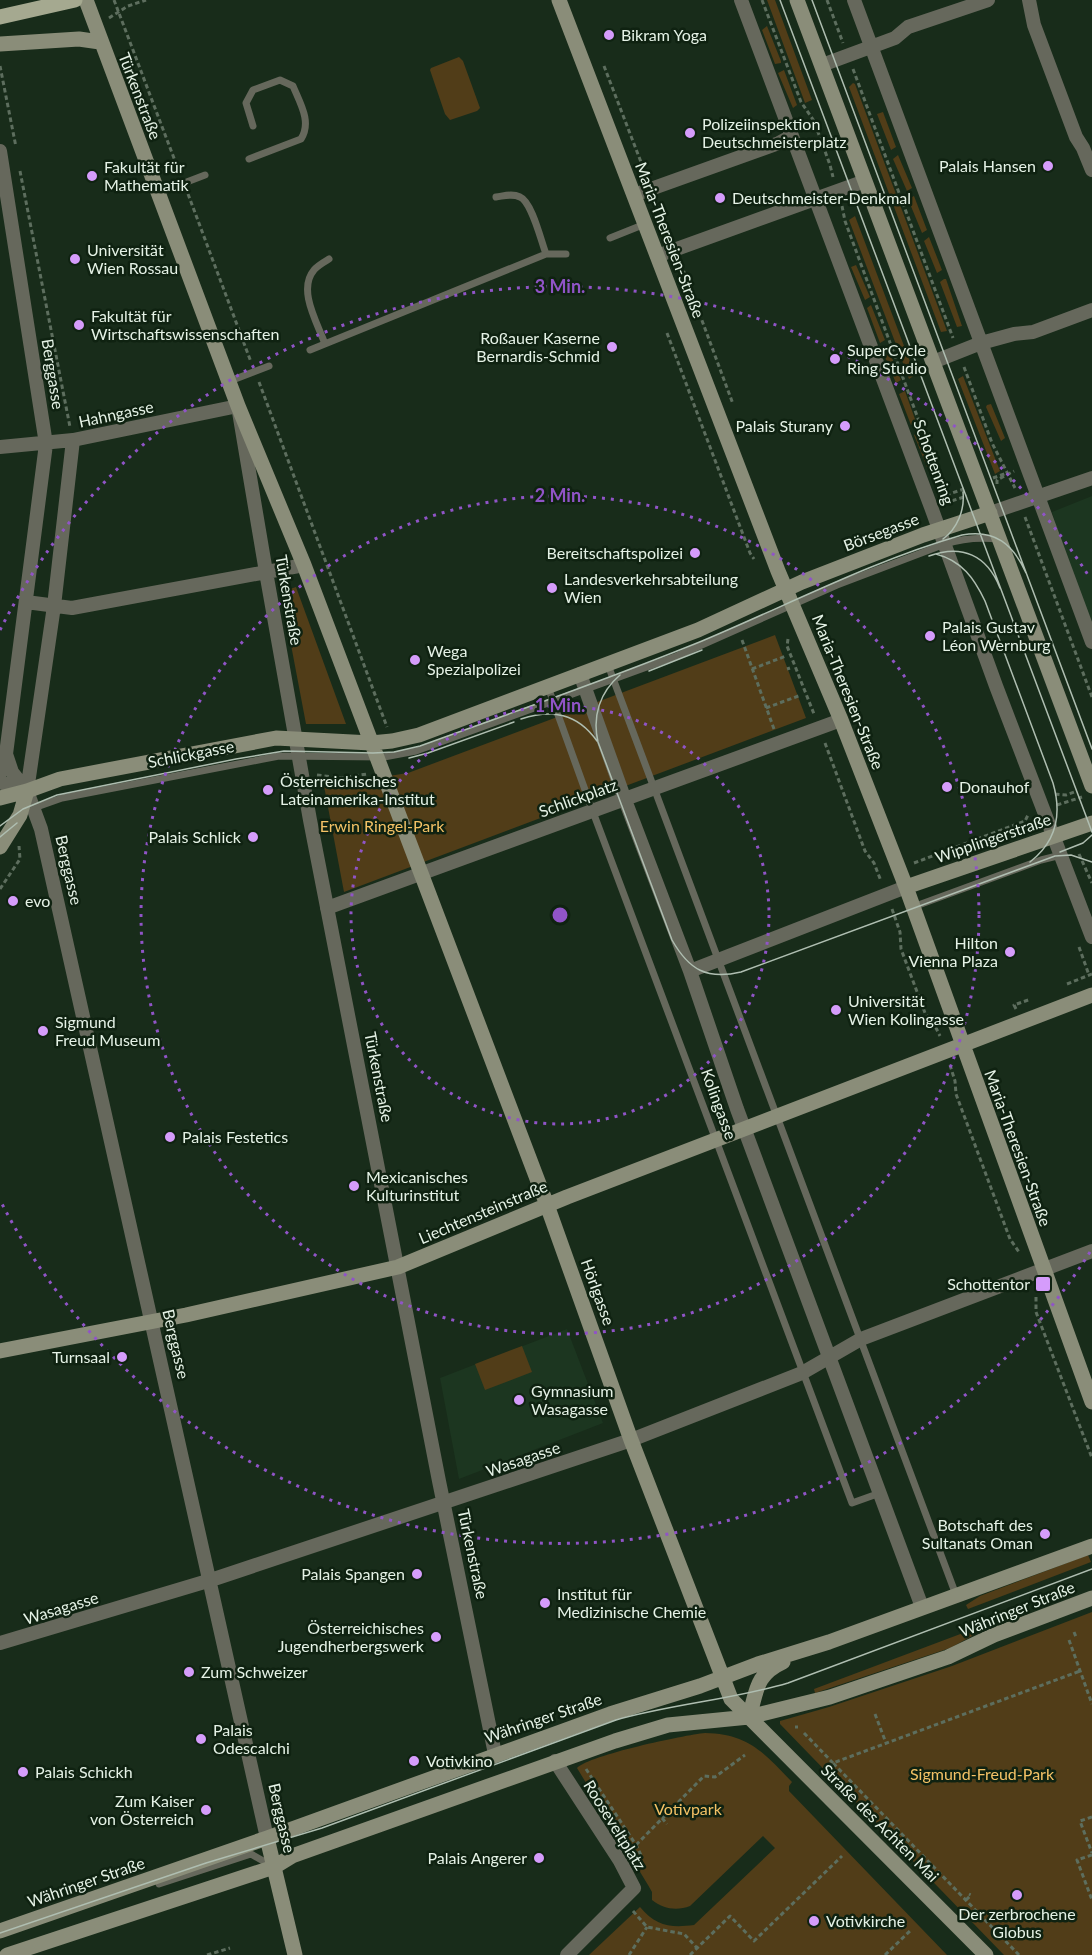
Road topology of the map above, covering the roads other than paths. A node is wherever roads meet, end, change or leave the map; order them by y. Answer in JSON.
{"nodes":[{"id":1,"x":75,"y":0,"type":"edge"},
{"id":2,"x":86,"y":0,"type":"edge"},
{"id":3,"x":559,"y":0,"type":"edge"},
{"id":4,"x":741,"y":0,"type":"edge"},
{"id":5,"x":797,"y":0,"type":"edge"},
{"id":6,"x":854,"y":0,"type":"edge"},
{"id":7,"x":988,"y":0,"type":"edge"},
{"id":8,"x":1029,"y":0,"type":"edge"},
{"id":9,"x":0,"y":17,"type":"edge"},
{"id":10,"x":100,"y":42,"type":"junction"},
{"id":11,"x":0,"y":44,"type":"edge"},
{"id":12,"x":872,"y":46,"type":"junction"},
{"id":13,"x":822,"y":65,"type":"junction"},
{"id":14,"x":253,"y":126,"type":"dead end"},
{"id":15,"x":792,"y":136,"type":"junction"},
{"id":16,"x":0,"y":152,"type":"edge"},
{"id":17,"x":249,"y":159,"type":"dead end"},
{"id":18,"x":1092,"y":170,"type":"edge"},
{"id":19,"x":205,"y":175,"type":"dead end"},
{"id":20,"x":865,"y":181,"type":"junction"},
{"id":21,"x":158,"y":193,"type":"junction"},
{"id":22,"x":634,"y":195,"type":"junction"},
{"id":23,"x":496,"y":197,"type":"dead end"},
{"id":24,"x":816,"y":199,"type":"junction"},
{"id":25,"x":645,"y":224,"type":"junction"},
{"id":26,"x":610,"y":238,"type":"dead end"},
{"id":27,"x":546,"y":254,"type":"junction"},
{"id":28,"x":566,"y":254,"type":"dead end"},
{"id":29,"x":657,"y":256,"type":"junction"},
{"id":30,"x":329,"y":258,"type":"dead end"},
{"id":31,"x":1092,"y":310,"type":"edge"},
{"id":32,"x":981,"y":343,"type":"junction"},
{"id":33,"x":325,"y":344,"type":"junction"},
{"id":34,"x":310,"y":350,"type":"dead end"},
{"id":35,"x":933,"y":362,"type":"junction"},
{"id":36,"x":269,"y":366,"type":"dead end"},
{"id":37,"x":230,"y":381,"type":"junction"},
{"id":38,"x":238,"y":406,"type":"junction"},
{"id":39,"x":73,"y":440,"type":"junction"},
{"id":40,"x":46,"y":444,"type":"junction"},
{"id":41,"x":0,"y":447,"type":"edge"},
{"id":42,"x":1092,"y":478,"type":"edge"},
{"id":43,"x":1037,"y":497,"type":"junction"},
{"id":44,"x":990,"y":513,"type":"junction"},
{"id":45,"x":943,"y":528,"type":"junction"},
{"id":46,"x":999,"y":539,"type":"junction"},
{"id":47,"x":945,"y":544,"type":"junction"},
{"id":48,"x":304,"y":565,"type":"junction"},
{"id":49,"x":266,"y":572,"type":"junction"},
{"id":50,"x":786,"y":588,"type":"junction"},
{"id":51,"x":27,"y":602,"type":"junction"},
{"id":52,"x":794,"y":604,"type":"junction"},
{"id":53,"x":54,"y":606,"type":"junction"},
{"id":54,"x":1092,"y":642,"type":"edge"},
{"id":55,"x":608,"y":664,"type":"junction"},
{"id":56,"x":580,"y":674,"type":"junction"},
{"id":57,"x":614,"y":680,"type":"junction"},
{"id":58,"x":548,"y":687,"type":"junction"},
{"id":59,"x":586,"y":690,"type":"junction"},
{"id":60,"x":553,"y":702,"type":"junction"},
{"id":61,"x":842,"y":720,"type":"junction"},
{"id":62,"x":295,"y":739,"type":"junction"},
{"id":63,"x":374,"y":750,"type":"junction"},
{"id":64,"x":6,"y":754,"type":"junction"},
{"id":65,"x":298,"y":755,"type":"junction"},
{"id":66,"x":0,"y":774,"type":"edge"},
{"id":67,"x":0,"y":782,"type":"edge"},
{"id":68,"x":1092,"y":786,"type":"edge"},
{"id":69,"x":655,"y":789,"type":"junction"},
{"id":70,"x":27,"y":791,"type":"junction"},
{"id":71,"x":0,"y":798,"type":"edge"},
{"id":72,"x":625,"y":800,"type":"junction"},
{"id":73,"x":34,"y":808,"type":"junction"},
{"id":74,"x":592,"y":812,"type":"junction"},
{"id":75,"x":19,"y":816,"type":"junction"},
{"id":76,"x":1092,"y":823,"type":"edge"},
{"id":77,"x":10,"y":835,"type":"edge"},
{"id":78,"x":1054,"y":835,"type":"junction"},
{"id":79,"x":0,"y":847,"type":"edge"},
{"id":80,"x":1061,"y":855,"type":"junction"},
{"id":81,"x":421,"y":874,"type":"junction"},
{"id":82,"x":906,"y":887,"type":"junction"},
{"id":83,"x":913,"y":907,"type":"junction"},
{"id":84,"x":327,"y":908,"type":"junction"},
{"id":85,"x":1092,"y":937,"type":"edge"},
{"id":86,"x":719,"y":960,"type":"junction"},
{"id":87,"x":690,"y":971,"type":"junction"},
{"id":88,"x":1092,"y":994,"type":"edge"},
{"id":89,"x":963,"y":1045,"type":"junction"},
{"id":90,"x":777,"y":1116,"type":"junction"},
{"id":91,"x":744,"y":1129,"type":"junction"},
{"id":92,"x":715,"y":1140,"type":"junction"},
{"id":93,"x":547,"y":1205,"type":"junction"},
{"id":94,"x":1092,"y":1251,"type":"edge"},
{"id":95,"x":398,"y":1267,"type":"junction"},
{"id":96,"x":1042,"y":1269,"type":"junction"},
{"id":97,"x":153,"y":1321,"type":"junction"},
{"id":98,"x":861,"y":1340,"type":"junction"},
{"id":99,"x":0,"y":1351,"type":"edge"},
{"id":100,"x":829,"y":1357,"type":"junction"},
{"id":101,"x":802,"y":1373,"type":"junction"},
{"id":102,"x":1092,"y":1402,"type":"edge"},
{"id":103,"x":632,"y":1440,"type":"junction"},
{"id":104,"x":880,"y":1494,"type":"junction"},
{"id":105,"x":444,"y":1503,"type":"junction"},
{"id":106,"x":1092,"y":1546,"type":"edge"},
{"id":107,"x":211,"y":1580,"type":"junction"},
{"id":108,"x":956,"y":1595,"type":"junction"},
{"id":109,"x":1092,"y":1598,"type":"edge"},
{"id":110,"x":922,"y":1608,"type":"junction"},
{"id":111,"x":829,"y":1642,"type":"junction"},
{"id":112,"x":0,"y":1643,"type":"edge"},
{"id":113,"x":723,"y":1678,"type":"junction"},
{"id":114,"x":749,"y":1717,"type":"junction"},
{"id":115,"x":495,"y":1754,"type":"junction"},
{"id":116,"x":555,"y":1761,"type":"junction"},
{"id":117,"x":267,"y":1838,"type":"junction"},
{"id":118,"x":274,"y":1867,"type":"junction"},
{"id":119,"x":0,"y":1931,"type":"edge"},
{"id":120,"x":0,"y":1937,"type":"edge"},
{"id":121,"x":7,"y":1955,"type":"edge"},
{"id":122,"x":295,"y":1955,"type":"edge"},
{"id":123,"x":567,"y":1955,"type":"edge"},
{"id":124,"x":986,"y":1955,"type":"edge"}],
"edges":[{"from":1,"to":9,"type":"main road"},
{"from":2,"to":10,"type":"main road","name":"Türkenstraße"},
{"from":3,"to":22,"type":"main road","name":"Maria-Theresien-Straße"},
{"from":4,"to":15,"type":"street","name":"Schottenring"},
{"from":5,"to":13,"type":"main road","name":"Schottenring"},
{"from":6,"to":12,"type":"street"},
{"from":7,"to":12,"type":"street"},
{"from":8,"to":18,"type":"street"},
{"from":10,"to":11,"type":"main road"},
{"from":10,"to":21,"type":"main road","name":"Türkenstraße"},
{"from":12,"to":13,"type":"street"},
{"from":12,"to":32,"type":"street"},
{"from":13,"to":20,"type":"main road","name":"Schottenring"},
{"from":14,"to":17,"type":"lane"},
{"from":15,"to":22,"type":"street"},
{"from":15,"to":24,"type":"street","name":"Schottenring"},
{"from":16,"to":40,"type":"street","name":"Berggasse"},
{"from":19,"to":21,"type":"lane"},
{"from":20,"to":24,"type":"street"},
{"from":20,"to":35,"type":"main road","name":"Schottenring"},
{"from":21,"to":37,"type":"main road","name":"Türkenstraße"},
{"from":22,"to":25,"type":"main road","name":"Maria-Theresien-Straße"},
{"from":23,"to":27,"type":"lane"},
{"from":24,"to":29,"type":"street"},
{"from":24,"to":45,"type":"street","name":"Schottenring"},
{"from":25,"to":26,"type":"lane"},
{"from":25,"to":29,"type":"main road","name":"Maria-Theresien-Straße"},
{"from":27,"to":28,"type":"lane"},
{"from":27,"to":33,"type":"lane"},
{"from":29,"to":50,"type":"main road","name":"Maria-Theresien-Straße"},
{"from":30,"to":33,"type":"lane"},
{"from":31,"to":32,"type":"street"},
{"from":32,"to":35,"type":"street"},
{"from":32,"to":43,"type":"street"},
{"from":33,"to":34,"type":"lane"},
{"from":35,"to":44,"type":"main road","name":"Schottenring"},
{"from":36,"to":37,"type":"lane"},
{"from":37,"to":38,"type":"main road","name":"Türkenstraße"},
{"from":38,"to":39,"type":"street","name":"Hahngasse"},
{"from":38,"to":48,"type":"main road","name":"Türkenstraße"},
{"from":38,"to":49,"type":"street","name":"Türkenstraße"},
{"from":39,"to":40,"type":"street","name":"Hahngasse"},
{"from":39,"to":53,"type":"street"},
{"from":40,"to":41,"type":"street","name":"Hahngasse"},
{"from":40,"to":51,"type":"street","name":"Berggasse"},
{"from":42,"to":43,"type":"street","name":"Börsegasse"},
{"from":43,"to":44,"type":"street","name":"Börsegasse"},
{"from":43,"to":54,"type":"street"},
{"from":44,"to":45,"type":"main road","name":"Börsegasse"},
{"from":44,"to":46,"type":"main road","name":"Schottenring"},
{"from":45,"to":47,"type":"street","name":"Schottenring"},
{"from":45,"to":50,"type":"main road","name":"Börsegasse"},
{"from":46,"to":47,"type":"lane"},
{"from":46,"to":68,"type":"main road","name":"Schottenring"},
{"from":47,"to":52,"type":"lane"},
{"from":47,"to":78,"type":"street","name":"Schottenring"},
{"from":48,"to":49,"type":"street"},
{"from":48,"to":63,"type":"main road","name":"Türkenstraße"},
{"from":49,"to":53,"type":"street"},
{"from":49,"to":62,"type":"street","name":"Türkenstraße"},
{"from":50,"to":52,"type":"main road","name":"Maria-Theresien-Straße"},
{"from":50,"to":55,"type":"main road"},
{"from":51,"to":53,"type":"street"},
{"from":51,"to":64,"type":"street","name":"Berggasse"},
{"from":52,"to":57,"type":"lane"},
{"from":52,"to":61,"type":"main road","name":"Maria-Theresien-Straße"},
{"from":53,"to":70,"type":"street"},
{"from":55,"to":56,"type":"main road"},
{"from":55,"to":57,"type":"lane"},
{"from":56,"to":58,"type":"main road"},
{"from":56,"to":59,"type":"street","name":"Kolingasse"},
{"from":57,"to":59,"type":"lane"},
{"from":57,"to":69,"type":"lane"},
{"from":58,"to":60,"type":"lane","name":"Kolingasse"},
{"from":58,"to":63,"type":"main road"},
{"from":59,"to":60,"type":"lane"},
{"from":59,"to":72,"type":"street","name":"Kolingasse"},
{"from":60,"to":63,"type":"lane"},
{"from":60,"to":74,"type":"lane","name":"Kolingasse"},
{"from":61,"to":69,"type":"street","name":"Schlickplatz"},
{"from":61,"to":82,"type":"main road","name":"Maria-Theresien-Straße"},
{"from":62,"to":63,"type":"main road","name":"Schlickgasse"},
{"from":62,"to":65,"type":"street","name":"Türkenstraße"},
{"from":62,"to":70,"type":"main road","name":"Schlickgasse"},
{"from":63,"to":65,"type":"lane","name":"Schlickgasse"},
{"from":63,"to":81,"type":"main road","name":"Türkenstraße"},
{"from":64,"to":66,"type":"street","name":"Berggasse"},
{"from":64,"to":70,"type":"street","name":"Berggasse"},
{"from":65,"to":73,"type":"lane","name":"Schlickgasse"},
{"from":65,"to":84,"type":"street","name":"Türkenstraße"},
{"from":67,"to":70,"type":"street"},
{"from":69,"to":72,"type":"street","name":"Schlickplatz"},
{"from":69,"to":86,"type":"lane"},
{"from":70,"to":71,"type":"main road","name":"Schlickgasse"},
{"from":70,"to":73,"type":"street","name":"Berggasse"},
{"from":70,"to":75,"type":"main road"},
{"from":72,"to":74,"type":"street","name":"Schlickplatz"},
{"from":72,"to":87,"type":"street","name":"Kolingasse"},
{"from":73,"to":75,"type":"lane","name":"Schlickgasse"},
{"from":73,"to":97,"type":"street","name":"Berggasse"},
{"from":74,"to":81,"type":"street","name":"Schlickplatz"},
{"from":74,"to":92,"type":"lane","name":"Kolingasse"},
{"from":75,"to":77,"type":"main road"},
{"from":76,"to":78,"type":"main road","name":"Wipplingerstraße"},
{"from":77,"to":79,"type":"main road"},
{"from":78,"to":80,"type":"street","name":"Schottenring"},
{"from":78,"to":82,"type":"main road","name":"Wipplingerstraße"},
{"from":80,"to":83,"type":"lane"},
{"from":80,"to":85,"type":"street","name":"Schottenring"},
{"from":81,"to":84,"type":"street","name":"Schlickplatz"},
{"from":81,"to":93,"type":"main road","name":"Hörlgasse"},
{"from":82,"to":83,"type":"main road","name":"Maria-Theresien-Straße"},
{"from":82,"to":86,"type":"street"},
{"from":83,"to":89,"type":"main road","name":"Maria-Theresien-Straße"},
{"from":84,"to":95,"type":"street","name":"Türkenstraße"},
{"from":86,"to":87,"type":"street"},
{"from":86,"to":90,"type":"lane"},
{"from":87,"to":91,"type":"street","name":"Kolingasse"},
{"from":88,"to":89,"type":"main road","name":"Liechtensteinstraße"},
{"from":89,"to":90,"type":"main road","name":"Liechtensteinstraße"},
{"from":89,"to":96,"type":"main road","name":"Maria-Theresien-Straße"},
{"from":90,"to":91,"type":"main road","name":"Liechtensteinstraße"},
{"from":90,"to":98,"type":"lane"},
{"from":91,"to":92,"type":"main road","name":"Liechtensteinstraße"},
{"from":91,"to":100,"type":"street","name":"Kolingasse"},
{"from":92,"to":93,"type":"main road","name":"Liechtensteinstraße"},
{"from":92,"to":101,"type":"lane","name":"Kolingasse"},
{"from":93,"to":95,"type":"main road","name":"Liechtensteinstraße"},
{"from":93,"to":103,"type":"main road","name":"Hörlgasse"},
{"from":94,"to":96,"type":"street","name":"Wasagasse"},
{"from":95,"to":97,"type":"main road","name":"Liechtensteinstraße"},
{"from":95,"to":105,"type":"street","name":"Türkenstraße"},
{"from":96,"to":98,"type":"street","name":"Wasagasse"},
{"from":96,"to":102,"type":"main road","name":"Maria-Theresien-Straße"},
{"from":97,"to":99,"type":"main road","name":"Liechtensteinstraße"},
{"from":97,"to":107,"type":"street","name":"Berggasse"},
{"from":98,"to":100,"type":"street","name":"Wasagasse"},
{"from":98,"to":108,"type":"lane"},
{"from":100,"to":101,"type":"street","name":"Wasagasse"},
{"from":100,"to":104,"type":"street","name":"Kolingasse"},
{"from":101,"to":103,"type":"street","name":"Wasagasse"},
{"from":101,"to":104,"type":"lane","name":"Kolingasse"},
{"from":103,"to":105,"type":"street","name":"Wasagasse"},
{"from":103,"to":113,"type":"main road","name":"Hörlgasse"},
{"from":104,"to":110,"type":"street","name":"Kolingasse"},
{"from":105,"to":107,"type":"street","name":"Wasagasse"},
{"from":105,"to":115,"type":"street","name":"Türkenstraße"},
{"from":106,"to":108,"type":"main road","name":"Währinger Straße"},
{"from":107,"to":112,"type":"street","name":"Wasagasse"},
{"from":107,"to":117,"type":"street","name":"Berggasse"},
{"from":108,"to":110,"type":"main road","name":"Währinger Straße"},
{"from":109,"to":114,"type":"main road","name":"Währinger Straße"},
{"from":110,"to":111,"type":"main road","name":"Währinger Straße"},
{"from":111,"to":113,"type":"main road","name":"Währinger Straße"},
{"from":111,"to":114,"type":"main road","name":"Währinger Straße"},
{"from":113,"to":114,"type":"main road","name":"Hörlgasse"},
{"from":113,"to":115,"type":"main road","name":"Währinger Straße"},
{"from":114,"to":116,"type":"main road","name":"Währinger Straße"},
{"from":114,"to":124,"type":"main road","name":"Straße des Achten Mai"},
{"from":115,"to":117,"type":"main road","name":"Währinger Straße"},
{"from":116,"to":118,"type":"main road","name":"Währinger Straße"},
{"from":116,"to":123,"type":"street","name":"Rooseveltplatz"},
{"from":117,"to":118,"type":"main road","name":"Berggasse"},
{"from":117,"to":119,"type":"main road","name":"Währinger Straße"},
{"from":118,"to":120,"type":"lane","name":"Währinger Straße"},
{"from":118,"to":121,"type":"main road","name":"Währinger Straße"},
{"from":118,"to":122,"type":"main road","name":"Berggasse"}]}
